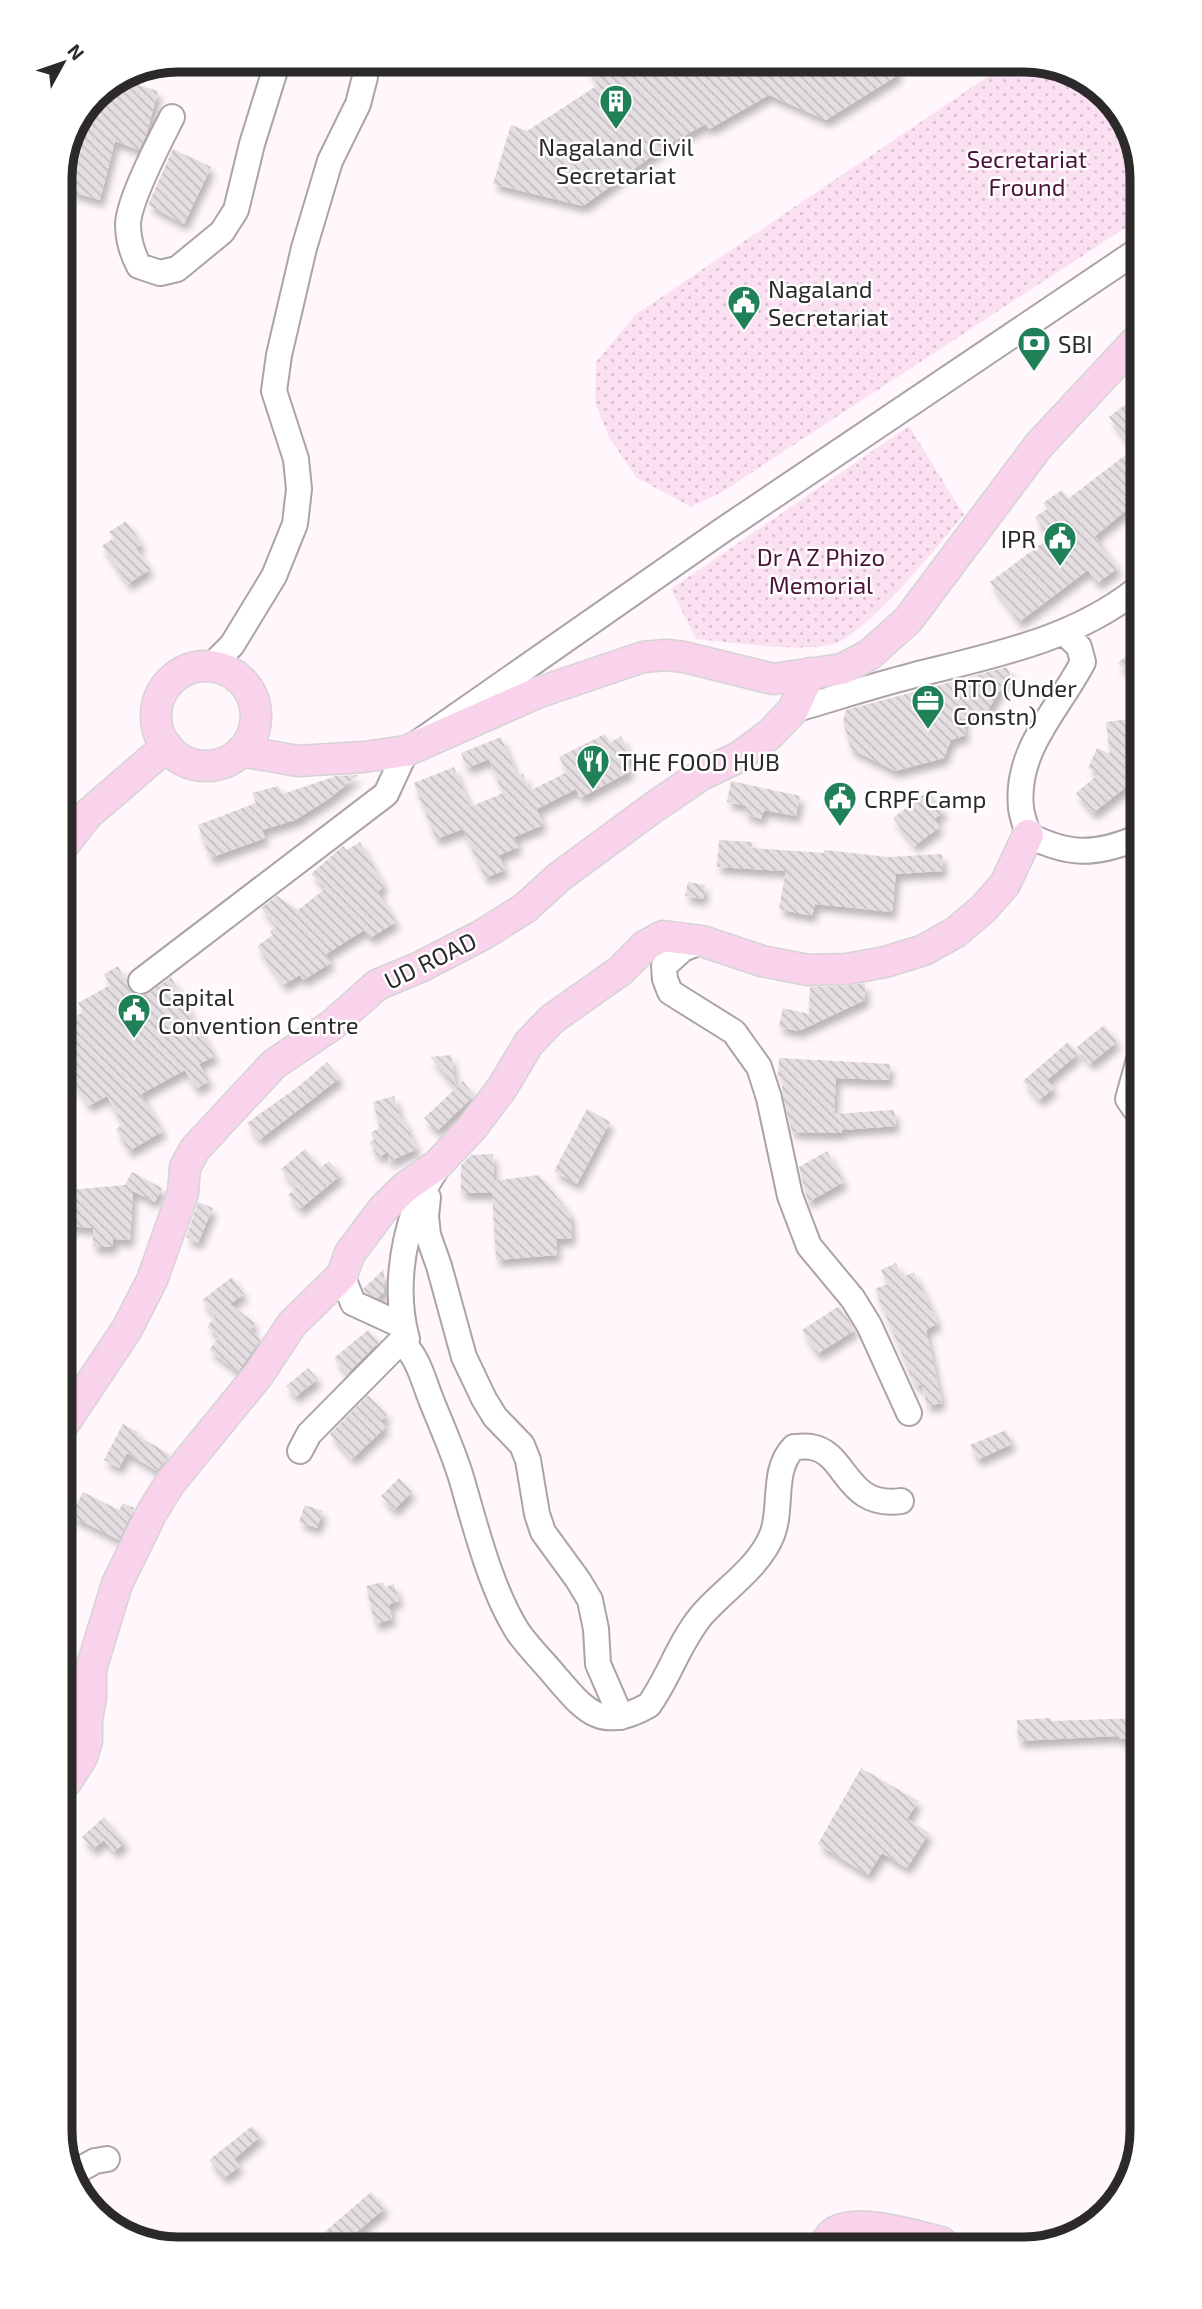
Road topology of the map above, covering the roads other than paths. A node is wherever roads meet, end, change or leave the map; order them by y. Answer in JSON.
{"nodes":[{"id":1,"x":274,"y":72,"type":"edge"},
{"id":2,"x":365,"y":72,"type":"edge"},
{"id":3,"x":172,"y":117,"type":"dead end"},
{"id":4,"x":1130,"y":256,"type":"edge"},
{"id":5,"x":1130,"y":347,"type":"edge"},
{"id":6,"x":1130,"y":594,"type":"edge"},
{"id":7,"x":1065,"y":633,"type":"junction"},
{"id":8,"x":212,"y":664,"type":"junction"},
{"id":9,"x":810,"y":673,"type":"junction"},
{"id":10,"x":793,"y":710,"type":"junction"},
{"id":11,"x":167,"y":746,"type":"junction"},
{"id":12,"x":241,"y":751,"type":"junction"},
{"id":13,"x":406,"y":751,"type":"junction"},
{"id":14,"x":72,"y":834,"type":"edge"},
{"id":15,"x":1028,"y":835,"type":"junction"},
{"id":16,"x":1130,"y":841,"type":"edge"},
{"id":17,"x":702,"y":941,"type":"junction"},
{"id":18,"x":141,"y":982,"type":"dead end"},
{"id":19,"x":436,"y":1171,"type":"junction"},
{"id":20,"x":342,"y":1275,"type":"junction"},
{"id":21,"x":402,"y":1333,"type":"junction"},
{"id":22,"x":72,"y":1412,"type":"edge"},
{"id":23,"x":909,"y":1413,"type":"dead end"},
{"id":24,"x":300,"y":1451,"type":"dead end"},
{"id":25,"x":901,"y":1501,"type":"dead end"},
{"id":26,"x":621,"y":1717,"type":"junction"},
{"id":27,"x":87,"y":1719,"type":"junction"},
{"id":28,"x":72,"y":1742,"type":"edge"},
{"id":29,"x":72,"y":1773,"type":"edge"},
{"id":30,"x":107,"y":2159,"type":"dead end"},
{"id":31,"x":79,"y":2169,"type":"edge"},
{"id":32,"x":829,"y":2237,"type":"edge"},
{"id":33,"x":922,"y":2237,"type":"edge"}],
"edges":[{"from":1,"to":3,"type":"street"},
{"from":2,"to":8,"type":"street"},
{"from":4,"to":13,"type":"street"},
{"from":5,"to":9,"type":"main road"},
{"from":6,"to":7,"type":"street"},
{"from":7,"to":10,"type":"street"},
{"from":7,"to":15,"type":"street"},
{"from":8,"to":11,"type":"main road"},
{"from":8,"to":12,"type":"main road"},
{"from":9,"to":10,"type":"main road","name":"UD ROAD"},
{"from":9,"to":13,"type":"main road"},
{"from":10,"to":22,"type":"main road","name":"UD ROAD"},
{"from":11,"to":12,"type":"main road"},
{"from":11,"to":14,"type":"main road"},
{"from":12,"to":13,"type":"main road"},
{"from":13,"to":18,"type":"street"},
{"from":15,"to":16,"type":"street"},
{"from":15,"to":17,"type":"main road"},
{"from":17,"to":19,"type":"main road"},
{"from":17,"to":23,"type":"street"},
{"from":19,"to":20,"type":"main road"},
{"from":19,"to":21,"type":"street"},
{"from":19,"to":26,"type":"street"},
{"from":20,"to":21,"type":"street"},
{"from":20,"to":27,"type":"main road"},
{"from":21,"to":24,"type":"street"},
{"from":21,"to":26,"type":"street"},
{"from":25,"to":26,"type":"street"},
{"from":27,"to":28,"type":"street"},
{"from":27,"to":29,"type":"main road"},
{"from":30,"to":31,"type":"street"},
{"from":32,"to":33,"type":"main road"}]}
